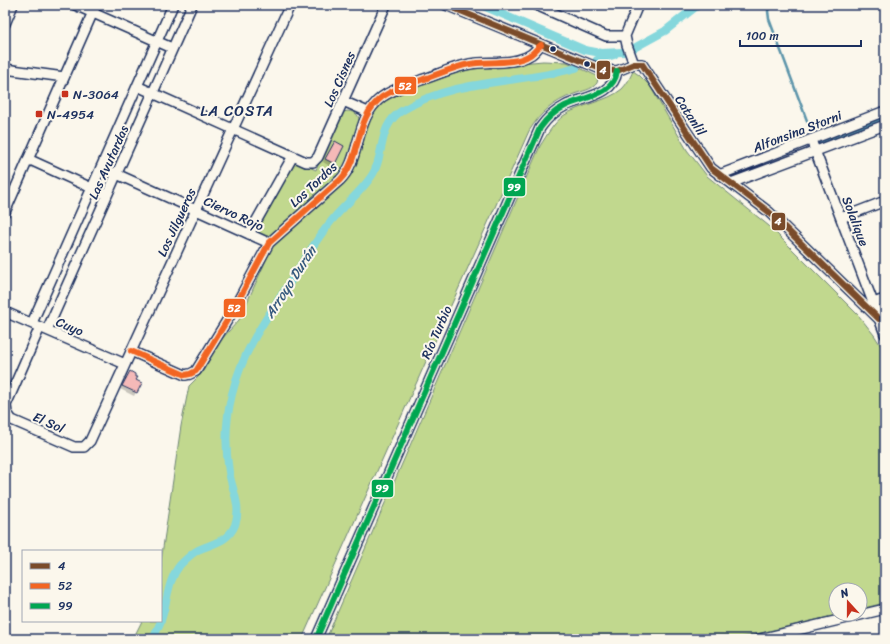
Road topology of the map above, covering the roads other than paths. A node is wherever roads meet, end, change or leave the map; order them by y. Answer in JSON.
{"nodes":[{"id":1,"x":13,"y":5,"type":"edge"},
{"id":2,"x":75,"y":5,"type":"edge"},
{"id":3,"x":173,"y":5,"type":"edge"},
{"id":4,"x":192,"y":5,"type":"edge"},
{"id":5,"x":290,"y":5,"type":"edge"},
{"id":6,"x":386,"y":5,"type":"edge"},
{"id":7,"x":446,"y":5,"type":"edge"},
{"id":8,"x":536,"y":5,"type":"edge"},
{"id":9,"x":638,"y":5,"type":"edge"},
{"id":10,"x":94,"y":9,"type":"edge"},
{"id":11,"x":5,"y":24,"type":"edge"},
{"id":12,"x":625,"y":36,"type":"junction"},
{"id":13,"x":157,"y":41,"type":"junction"},
{"id":14,"x":541,"y":45,"type":"junction"},
{"id":15,"x":172,"y":48,"type":"junction"},
{"id":16,"x":634,"y":64,"type":"junction"},
{"id":17,"x":5,"y":69,"type":"edge"},
{"id":18,"x":617,"y":71,"type":"junction"},
{"id":19,"x":64,"y":77,"type":"junction"},
{"id":20,"x":137,"y":86,"type":"junction"},
{"id":21,"x":152,"y":93,"type":"junction"},
{"id":22,"x":343,"y":101,"type":"junction"},
{"id":23,"x":885,"y":111,"type":"edge"},
{"id":24,"x":368,"y":112,"type":"junction"},
{"id":25,"x":885,"y":125,"type":"edge"},
{"id":26,"x":233,"y":129,"type":"junction"},
{"id":27,"x":811,"y":140,"type":"junction"},
{"id":28,"x":816,"y":152,"type":"junction"},
{"id":29,"x":293,"y":156,"type":"junction"},
{"id":30,"x":28,"y":159,"type":"junction"},
{"id":31,"x":101,"y":167,"type":"junction"},
{"id":32,"x":117,"y":174,"type":"junction"},
{"id":33,"x":719,"y":175,"type":"junction"},
{"id":34,"x":731,"y":183,"type":"junction"},
{"id":35,"x":92,"y":188,"type":"junction"},
{"id":36,"x":107,"y":195,"type":"junction"},
{"id":37,"x":885,"y":201,"type":"edge"},
{"id":38,"x":196,"y":210,"type":"junction"},
{"id":39,"x":5,"y":212,"type":"edge"},
{"id":40,"x":841,"y":218,"type":"junction"},
{"id":41,"x":249,"y":234,"type":"junction"},
{"id":42,"x":269,"y":243,"type":"junction"},
{"id":43,"x":885,"y":299,"type":"edge"},
{"id":44,"x":873,"y":303,"type":"junction"},
{"id":45,"x":5,"y":312,"type":"edge"},
{"id":46,"x":879,"y":319,"type":"junction"},
{"id":47,"x":40,"y":327,"type":"junction"},
{"id":48,"x":885,"y":334,"type":"edge"},
{"id":49,"x":131,"y":351,"type":"junction"},
{"id":50,"x":125,"y":364,"type":"junction"},
{"id":51,"x":7,"y":413,"type":"joint"},
{"id":52,"x":84,"y":447,"type":"joint"},
{"id":53,"x":885,"y":608,"type":"edge"},
{"id":54,"x":316,"y":639,"type":"edge"},
{"id":55,"x":760,"y":639,"type":"edge"}],
"edges":[{"from":1,"to":11,"type":"street"},
{"from":2,"to":10,"type":"street"},
{"from":3,"to":13,"type":"street","name":"Las Avutardas"},
{"from":4,"to":15,"type":"street","name":"Las Avutardas"},
{"from":5,"to":26,"type":"street","name":"Los Jilgueros"},
{"from":6,"to":22,"type":"street","name":"Los Cisnes"},
{"from":7,"to":14,"type":"street"},
{"from":8,"to":12,"type":"street"},
{"from":9,"to":12,"type":"street"},
{"from":10,"to":13,"type":"street"},
{"from":10,"to":19,"type":"street"},
{"from":12,"to":16,"type":"street"},
{"from":13,"to":15,"type":"street"},
{"from":13,"to":20,"type":"street","name":"Las Avutardas"},
{"from":14,"to":18,"type":"street"},
{"from":14,"to":24,"type":"street","name":"Los Tordos"},
{"from":15,"to":21,"type":"street","name":"Las Avutardas"},
{"from":16,"to":18,"type":"street"},
{"from":16,"to":33,"type":"street","name":"Catanlil"},
{"from":17,"to":19,"type":"street"},
{"from":18,"to":54,"type":"street","name":"Río Turbio"},
{"from":19,"to":30,"type":"street"},
{"from":20,"to":21,"type":"street"},
{"from":20,"to":31,"type":"street","name":"Las Avutardas"},
{"from":21,"to":26,"type":"street"},
{"from":21,"to":32,"type":"street","name":"Las Avutardas"},
{"from":22,"to":24,"type":"street"},
{"from":22,"to":29,"type":"street","name":"Los Cisnes"},
{"from":23,"to":27,"type":"street","name":"Alfonsina Storni"},
{"from":24,"to":42,"type":"street","name":"Los Tordos"},
{"from":25,"to":28,"type":"street","name":"Alfonsina Storni"},
{"from":26,"to":29,"type":"street"},
{"from":26,"to":38,"type":"street","name":"Los Jilgueros"},
{"from":27,"to":28,"type":"street","name":"Solalique"},
{"from":27,"to":33,"type":"street","name":"Alfonsina Storni"},
{"from":28,"to":34,"type":"street","name":"Alfonsina Storni"},
{"from":28,"to":40,"type":"street","name":"Solalique"},
{"from":29,"to":41,"type":"street"},
{"from":30,"to":35,"type":"street"},
{"from":30,"to":39,"type":"street"},
{"from":31,"to":32,"type":"street","name":"Ciervo Rojo"},
{"from":31,"to":35,"type":"street","name":"Las Avutardas"},
{"from":32,"to":36,"type":"street","name":"Las Avutardas"},
{"from":32,"to":38,"type":"street","name":"Ciervo Rojo"},
{"from":33,"to":34,"type":"street","name":"Catanlil"},
{"from":34,"to":46,"type":"street","name":"Catanlil"},
{"from":35,"to":36,"type":"street"},
{"from":35,"to":47,"type":"street","name":"Las Avutardas"},
{"from":36,"to":47,"type":"street","name":"Las Avutardas"},
{"from":37,"to":40,"type":"street"},
{"from":38,"to":41,"type":"street","name":"Ciervo Rojo"},
{"from":38,"to":49,"type":"street","name":"Los Jilgueros"},
{"from":40,"to":44,"type":"street","name":"Solalique"},
{"from":41,"to":42,"type":"street","name":"Ciervo Rojo"},
{"from":42,"to":49,"type":"street"},
{"from":43,"to":44,"type":"street"},
{"from":44,"to":46,"type":"street","name":"Solalique"},
{"from":45,"to":47,"type":"street","name":"Cuyo"},
{"from":46,"to":48,"type":"street","name":"Solalique"},
{"from":47,"to":50,"type":"street","name":"Cuyo"},
{"from":47,"to":51,"type":"street","name":"Las Avutardas"},
{"from":49,"to":50,"type":"street","name":"Los Jilgueros"},
{"from":50,"to":52,"type":"street","name":"Los Jilgueros"},
{"from":51,"to":52,"type":"street","name":"El Sol"},
{"from":53,"to":55,"type":"street"}]}
